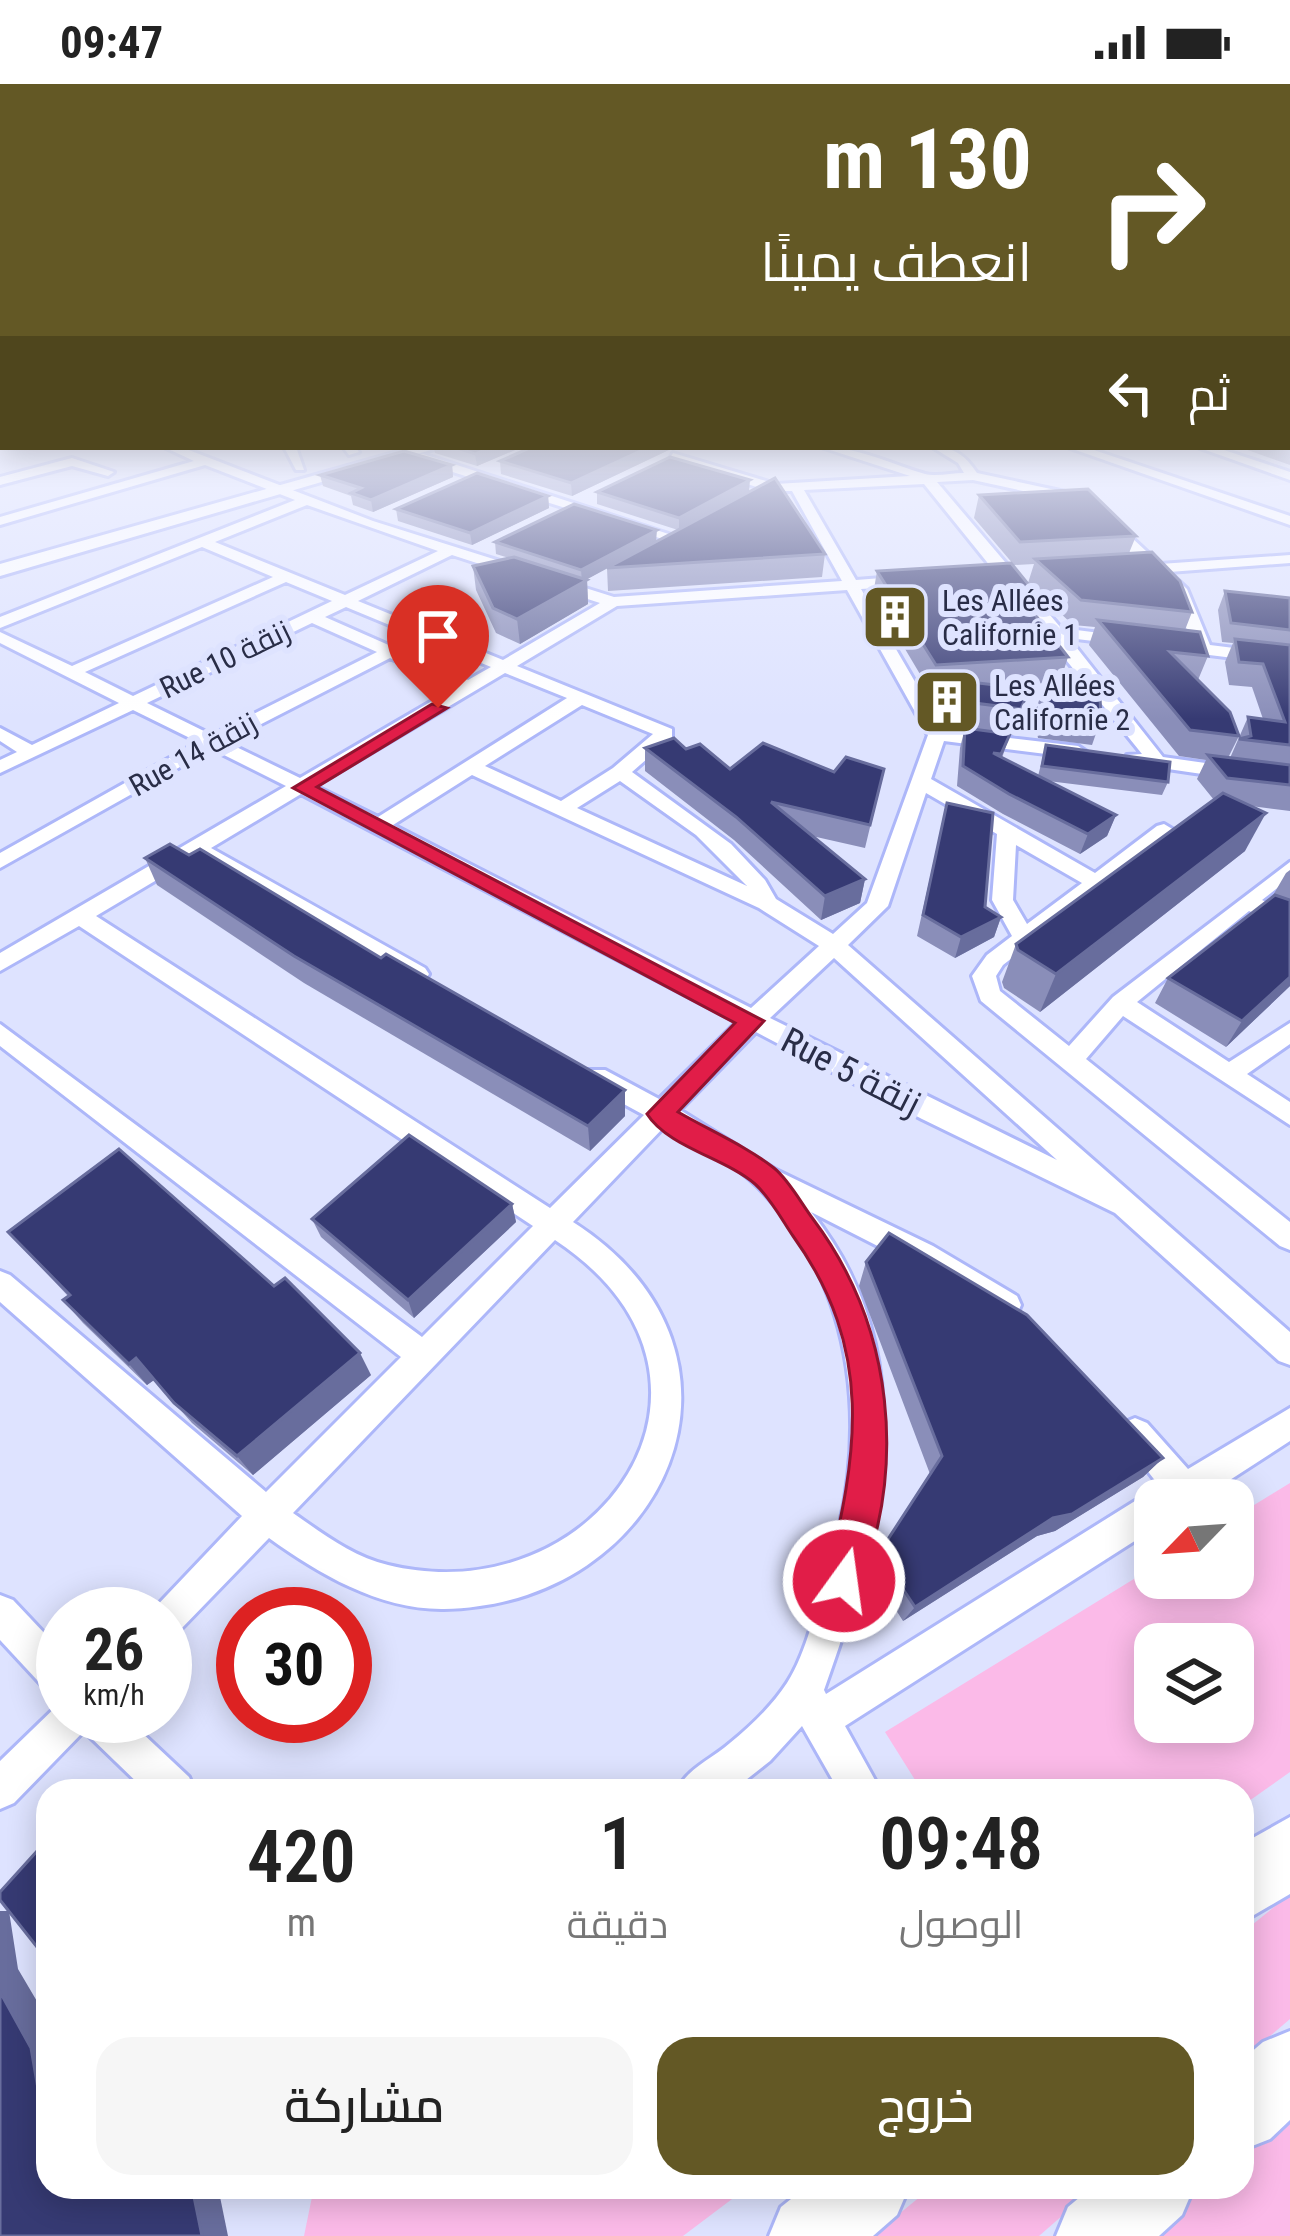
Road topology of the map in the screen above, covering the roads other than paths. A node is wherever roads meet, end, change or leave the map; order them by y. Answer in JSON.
{"nodes":[{"id":1,"x":119,"y":518,"type":"edge"},
{"id":2,"x":184,"y":518,"type":"edge"},
{"id":3,"x":261,"y":518,"type":"edge"},
{"id":4,"x":354,"y":518,"type":"edge"},
{"id":5,"x":382,"y":518,"type":"edge"},
{"id":6,"x":611,"y":518,"type":"edge"},
{"id":7,"x":798,"y":518,"type":"edge"},
{"id":8,"x":959,"y":518,"type":"edge"},
{"id":9,"x":1104,"y":518,"type":"edge"},
{"id":10,"x":368,"y":524,"type":"junction"},
{"id":11,"x":699,"y":530,"type":"edge"},
{"id":12,"x":680,"y":540,"type":"junction"},
{"id":13,"x":202,"y":542,"type":"junction"},
{"id":14,"x":490,"y":547,"type":"edge"},
{"id":15,"x":660,"y":550,"type":"edge"},
{"id":16,"x":0,"y":551,"type":"edge"},
{"id":17,"x":449,"y":551,"type":"junction"},
{"id":18,"x":469,"y":557,"type":"junction"},
{"id":19,"x":1290,"y":559,"type":"edge"},
{"id":20,"x":1161,"y":568,"type":"junction"},
{"id":21,"x":0,"y":570,"type":"edge"},
{"id":22,"x":1111,"y":571,"type":"edge"},
{"id":23,"x":1028,"y":575,"type":"edge"},
{"id":24,"x":287,"y":576,"type":"junction"},
{"id":25,"x":1006,"y":576,"type":"junction"},
{"id":26,"x":986,"y":577,"type":"edge"},
{"id":27,"x":922,"y":580,"type":"edge"},
{"id":28,"x":602,"y":582,"type":"edge"},
{"id":29,"x":849,"y":584,"type":"junction"},
{"id":30,"x":583,"y":593,"type":"junction"},
{"id":31,"x":346,"y":601,"type":"junction"},
{"id":32,"x":614,"y":602,"type":"junction"},
{"id":33,"x":312,"y":617,"type":"junction"},
{"id":34,"x":0,"y":623,"type":"edge"},
{"id":35,"x":1056,"y":632,"type":"junction"},
{"id":36,"x":0,"y":637,"type":"edge"},
{"id":37,"x":1203,"y":649,"type":"junction"},
{"id":38,"x":25,"y":650,"type":"junction"},
{"id":39,"x":389,"y":652,"type":"junction"},
{"id":40,"x":1290,"y":660,"type":"edge"},
{"id":41,"x":0,"y":661,"type":"edge"},
{"id":42,"x":508,"y":667,"type":"junction"},
{"id":43,"x":72,"y":672,"type":"junction"},
{"id":44,"x":472,"y":688,"type":"junction"},
{"id":45,"x":584,"y":696,"type":"junction"},
{"id":46,"x":132,"y":704,"type":"junction"},
{"id":47,"x":0,"y":733,"type":"edge"},
{"id":48,"x":938,"y":735,"type":"junction"},
{"id":49,"x":211,"y":743,"type":"junction"},
{"id":50,"x":32,"y":752,"type":"junction"},
{"id":51,"x":1091,"y":754,"type":"edge"},
{"id":52,"x":1113,"y":757,"type":"edge"},
{"id":53,"x":1157,"y":762,"type":"junction"},
{"id":54,"x":0,"y":767,"type":"edge"},
{"id":55,"x":471,"y":767,"type":"junction"},
{"id":56,"x":620,"y":772,"type":"junction"},
{"id":57,"x":920,"y":781,"type":"junction"},
{"id":58,"x":1290,"y":781,"type":"edge"},
{"id":59,"x":303,"y":788,"type":"junction"},
{"id":60,"x":562,"y":809,"type":"junction"},
{"id":61,"x":379,"y":825,"type":"junction"},
{"id":62,"x":1163,"y":830,"type":"edge"},
{"id":63,"x":1007,"y":831,"type":"junction"},
{"id":64,"x":197,"y":848,"type":"junction"},
{"id":65,"x":0,"y":862,"type":"edge"},
{"id":66,"x":1290,"y":868,"type":"edge"},
{"id":67,"x":1094,"y":881,"type":"junction"},
{"id":68,"x":1247,"y":901,"type":"junction"},
{"id":69,"x":767,"y":902,"type":"junction"},
{"id":70,"x":81,"y":916,"type":"junction"},
{"id":71,"x":1290,"y":922,"type":"edge"},
{"id":72,"x":1024,"y":934,"type":"junction"},
{"id":73,"x":832,"y":944,"type":"junction"},
{"id":74,"x":0,"y":963,"type":"edge"},
{"id":75,"x":439,"y":986,"type":"edge"},
{"id":76,"x":1121,"y":1004,"type":"junction"},
{"id":77,"x":752,"y":1021,"type":"junction"},
{"id":78,"x":1290,"y":1032,"type":"edge"},
{"id":79,"x":0,"y":1033,"type":"edge"},
{"id":80,"x":1068,"y":1063,"type":"junction"},
{"id":81,"x":580,"y":1067,"type":"edge"},
{"id":82,"x":1228,"y":1075,"type":"junction"},
{"id":83,"x":660,"y":1114,"type":"junction"},
{"id":84,"x":1290,"y":1115,"type":"edge"},
{"id":85,"x":766,"y":1177,"type":"junction"},
{"id":86,"x":1128,"y":1206,"type":"junction"},
{"id":87,"x":556,"y":1225,"type":"junction"},
{"id":88,"x":1286,"y":1230,"type":"edge"},
{"id":89,"x":0,"y":1284,"type":"edge"},
{"id":90,"x":1028,"y":1324,"type":"edge"},
{"id":91,"x":1290,"y":1351,"type":"edge"},
{"id":92,"x":423,"y":1356,"type":"junction"},
{"id":93,"x":1110,"y":1406,"type":"edge"},
{"id":94,"x":1290,"y":1423,"type":"edge"},
{"id":95,"x":1157,"y":1479,"type":"edge"},
{"id":96,"x":1202,"y":1479,"type":"edge"},
{"id":97,"x":266,"y":1514,"type":"junction"},
{"id":98,"x":1134,"y":1520,"type":"edge"},
{"id":99,"x":192,"y":1591,"type":"edge"},
{"id":100,"x":0,"y":1612,"type":"edge"},
{"id":101,"x":36,"y":1651,"type":"edge"},
{"id":102,"x":813,"y":1705,"type":"junction"},
{"id":103,"x":45,"y":1743,"type":"edge"},
{"id":104,"x":124,"y":1743,"type":"edge"},
{"id":105,"x":162,"y":1779,"type":"edge"},
{"id":106,"x":716,"y":1779,"type":"edge"},
{"id":107,"x":854,"y":1779,"type":"edge"},
{"id":108,"x":0,"y":1789,"type":"edge"},
{"id":109,"x":1290,"y":1851,"type":"edge"},
{"id":110,"x":1254,"y":1878,"type":"edge"},
{"id":111,"x":1290,"y":2069,"type":"edge"},
{"id":112,"x":1254,"y":2100,"type":"edge"},
{"id":113,"x":854,"y":2199,"type":"edge"},
{"id":114,"x":1140,"y":2199,"type":"edge"},
{"id":115,"x":810,"y":2236,"type":"edge"},
{"id":116,"x":1097,"y":2236,"type":"edge"}],
"edges":[{"from":1,"to":16,"type":"street"},
{"from":2,"to":21,"type":"street"},
{"from":3,"to":13,"type":"street"},
{"from":4,"to":10,"type":"street"},
{"from":5,"to":10,"type":"street"},
{"from":6,"to":12,"type":"street"},
{"from":7,"to":29,"type":"street"},
{"from":8,"to":25,"type":"street"},
{"from":9,"to":20,"type":"street"},
{"from":10,"to":17,"type":"street"},
{"from":11,"to":12,"type":"street"},
{"from":12,"to":15,"type":"street"},
{"from":13,"to":24,"type":"street"},
{"from":13,"to":34,"type":"street"},
{"from":14,"to":18,"type":"street"},
{"from":17,"to":18,"type":"street"},
{"from":17,"to":31,"type":"street","name":"Rue 10 زنقة"},
{"from":18,"to":30,"type":"street"},
{"from":19,"to":20,"type":"street"},
{"from":20,"to":22,"type":"street"},
{"from":20,"to":37,"type":"street"},
{"from":23,"to":25,"type":"street"},
{"from":24,"to":31,"type":"street"},
{"from":24,"to":43,"type":"street"},
{"from":25,"to":26,"type":"street"},
{"from":25,"to":35,"type":"street"},
{"from":27,"to":29,"type":"street"},
{"from":28,"to":30,"type":"street"},
{"from":29,"to":32,"type":"street"},
{"from":29,"to":48,"type":"street"},
{"from":30,"to":32,"type":"street"},
{"from":31,"to":33,"type":"street","name":"Rue 10 زنقة"},
{"from":31,"to":42,"type":"street"},
{"from":32,"to":42,"type":"street"},
{"from":33,"to":39,"type":"street"},
{"from":33,"to":46,"type":"street","name":"Rue 10 زنقة"},
{"from":35,"to":37,"type":"street"},
{"from":35,"to":53,"type":"street"},
{"from":36,"to":38,"type":"street","name":"Rue 5 زنقة"},
{"from":37,"to":40,"type":"street"},
{"from":38,"to":41,"type":"street"},
{"from":38,"to":43,"type":"street","name":"Rue 5 زنقة"},
{"from":39,"to":44,"type":"street"},
{"from":39,"to":49,"type":"street","name":"Rue 14 زنقة"},
{"from":42,"to":44,"type":"street"},
{"from":42,"to":45,"type":"street"},
{"from":43,"to":46,"type":"street","name":"Rue 5 زنقة"},
{"from":44,"to":59,"type":"street"},
{"from":45,"to":55,"type":"street"},
{"from":45,"to":56,"type":"street"},
{"from":46,"to":49,"type":"street","name":"Rue 5 زنقة"},
{"from":46,"to":50,"type":"street","name":"Rue 10 زنقة"},
{"from":47,"to":50,"type":"street"},
{"from":48,"to":51,"type":"street"},
{"from":48,"to":57,"type":"street"},
{"from":49,"to":59,"type":"street","name":"Rue 5 زنقة"},
{"from":49,"to":65,"type":"street","name":"Rue 14 زنقة"},
{"from":50,"to":54,"type":"street","name":"Rue 10 زنقة"},
{"from":52,"to":53,"type":"street"},
{"from":53,"to":58,"type":"street"},
{"from":55,"to":60,"type":"street"},
{"from":55,"to":61,"type":"street"},
{"from":56,"to":60,"type":"street"},
{"from":56,"to":69,"type":"street"},
{"from":57,"to":63,"type":"street"},
{"from":57,"to":73,"type":"street"},
{"from":59,"to":61,"type":"street","name":"Rue 5 زنقة"},
{"from":59,"to":64,"type":"street"},
{"from":60,"to":69,"type":"street"},
{"from":61,"to":77,"type":"street","name":"Rue 5 زنقة"},
{"from":62,"to":67,"type":"street"},
{"from":63,"to":67,"type":"street"},
{"from":63,"to":72,"type":"street"},
{"from":64,"to":70,"type":"street"},
{"from":64,"to":75,"type":"street"},
{"from":66,"to":68,"type":"street"},
{"from":67,"to":72,"type":"street"},
{"from":68,"to":71,"type":"street"},
{"from":68,"to":76,"type":"street"},
{"from":69,"to":73,"type":"street"},
{"from":70,"to":74,"type":"street"},
{"from":70,"to":87,"type":"street"},
{"from":72,"to":80,"type":"street"},
{"from":73,"to":77,"type":"street"},
{"from":73,"to":86,"type":"street"},
{"from":76,"to":80,"type":"street"},
{"from":76,"to":82,"type":"street"},
{"from":77,"to":83,"type":"street"},
{"from":77,"to":86,"type":"street","name":"Rue 5 زنقة"},
{"from":78,"to":82,"type":"street"},
{"from":79,"to":92,"type":"street"},
{"from":80,"to":88,"type":"street"},
{"from":81,"to":83,"type":"street"},
{"from":82,"to":84,"type":"street"},
{"from":83,"to":85,"type":"street"},
{"from":83,"to":87,"type":"street"},
{"from":85,"to":90,"type":"street"},
{"from":85,"to":102,"type":"street"},
{"from":86,"to":91,"type":"street"},
{"from":87,"to":92,"type":"street"},
{"from":87,"to":97,"type":"street"},
{"from":89,"to":97,"type":"street"},
{"from":92,"to":97,"type":"street"},
{"from":93,"to":95,"type":"street"},
{"from":94,"to":96,"type":"street"},
{"from":97,"to":99,"type":"street"},
{"from":98,"to":102,"type":"street"},
{"from":100,"to":101,"type":"street"},
{"from":102,"to":106,"type":"street"},
{"from":102,"to":107,"type":"street"},
{"from":103,"to":108,"type":"street"},
{"from":104,"to":105,"type":"street"},
{"from":109,"to":110,"type":"main road"},
{"from":111,"to":112,"type":"main road"},
{"from":113,"to":115,"type":"main road"},
{"from":114,"to":116,"type":"main road"}]}
